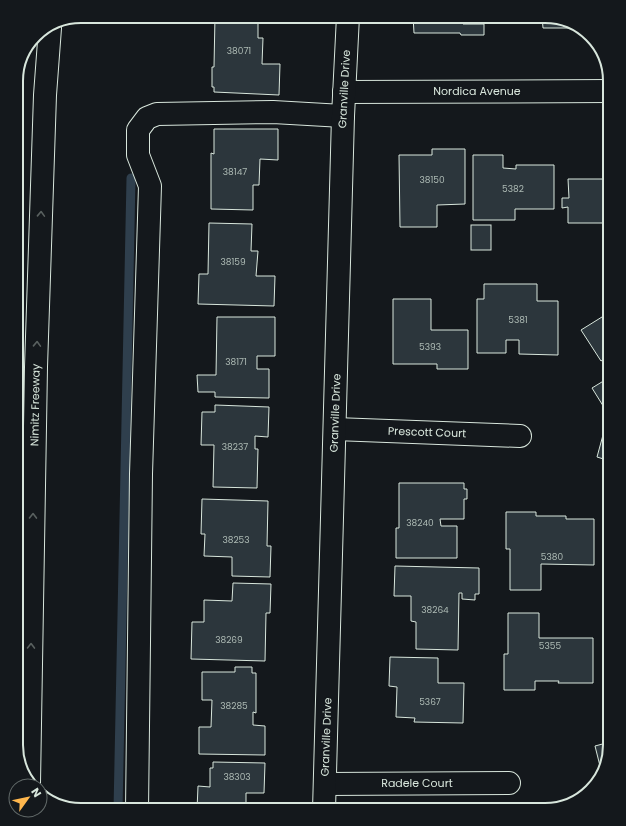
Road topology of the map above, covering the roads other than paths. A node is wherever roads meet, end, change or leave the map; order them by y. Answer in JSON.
{"nodes":[{"id":1,"x":348,"y":23,"type":"edge"},
{"id":2,"x":50,"y":33,"type":"edge"},
{"id":3,"x":603,"y":91,"type":"edge"},
{"id":4,"x":344,"y":92,"type":"junction"},
{"id":5,"x":343,"y":116,"type":"junction"},
{"id":6,"x":335,"y":429,"type":"junction"},
{"id":7,"x":520,"y":436,"type":"dead end"},
{"id":8,"x":29,"y":771,"type":"edge"},
{"id":9,"x":509,"y":783,"type":"dead end"},
{"id":10,"x":325,"y":784,"type":"junction"},
{"id":11,"x":137,"y":803,"type":"edge"},
{"id":12,"x":324,"y":803,"type":"edge"}],
"edges":[{"from":1,"to":4,"type":"main road","name":"Granville Drive"},
{"from":8,"to":2,"type":"main road","name":"Nimitz Freeway","one_way":true},
{"from":3,"to":4,"type":"main road","name":"Nordica Avenue"},
{"from":4,"to":5,"type":"main road","name":"Granville Drive"},
{"from":5,"to":6,"type":"main road","name":"Granville Drive"},
{"from":5,"to":11,"type":"main road"},
{"from":6,"to":7,"type":"main road","name":"Prescott Court"},
{"from":6,"to":10,"type":"main road","name":"Granville Drive"},
{"from":9,"to":10,"type":"main road","name":"Radele Court"},
{"from":10,"to":12,"type":"main road","name":"Granville Drive"}]}
